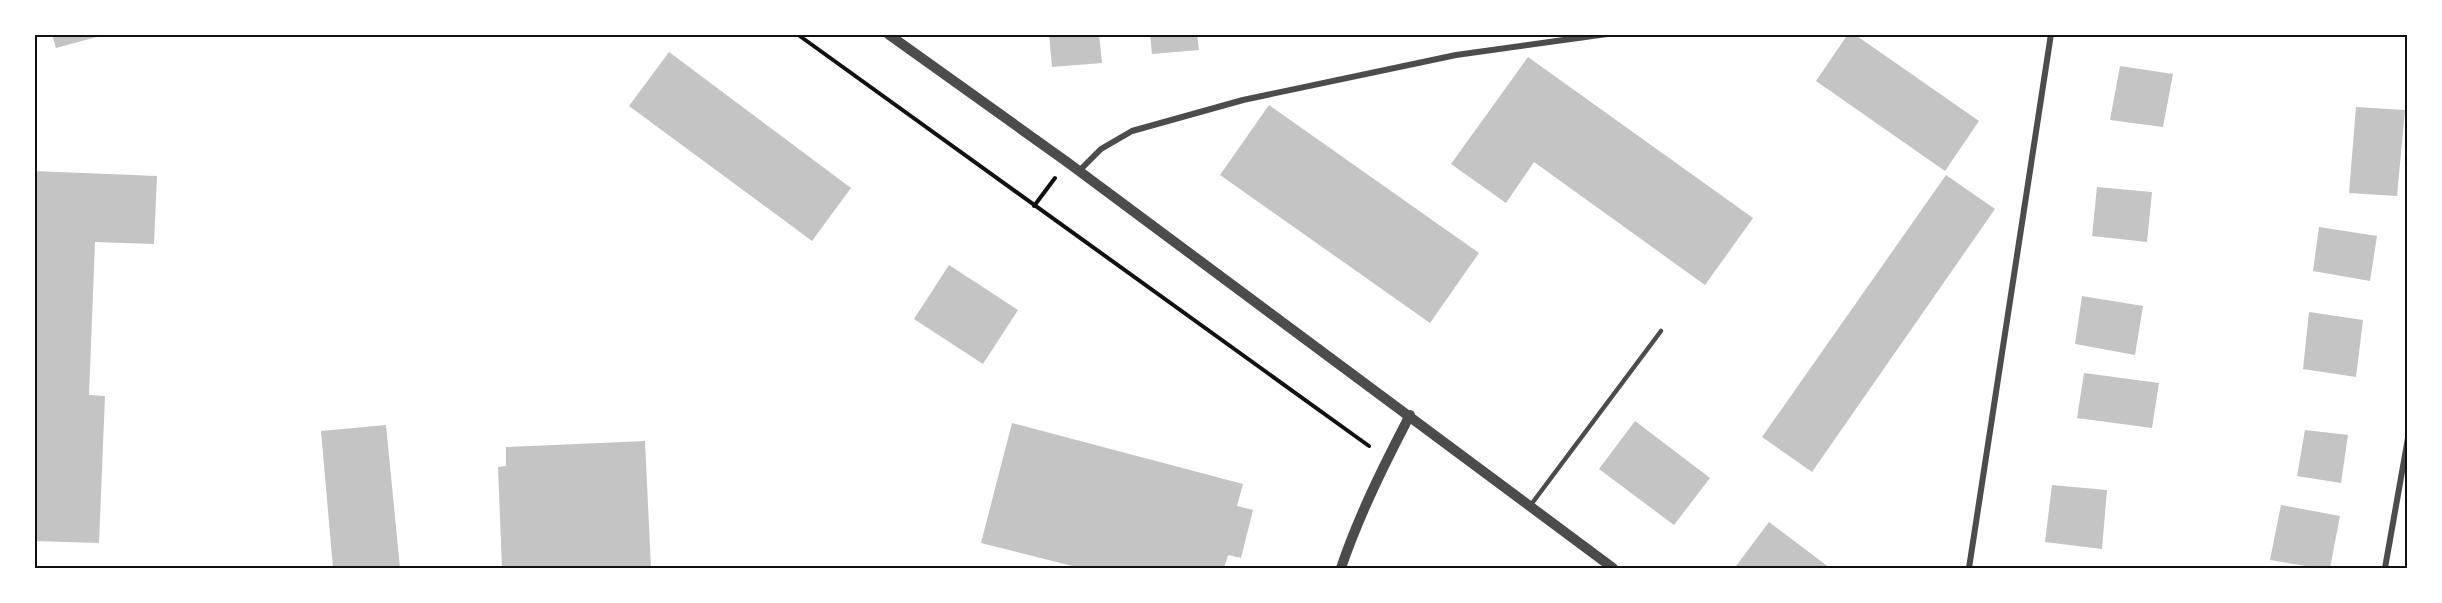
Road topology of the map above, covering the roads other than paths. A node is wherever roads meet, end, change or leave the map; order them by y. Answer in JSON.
{"nodes":[{"id":1,"x":888,"y":34,"type":"edge"},
{"id":2,"x":1607,"y":34,"type":"edge"},
{"id":3,"x":2051,"y":34,"type":"edge"},
{"id":4,"x":1078,"y":171,"type":"junction"},
{"id":5,"x":1661,"y":331,"type":"dead end"},
{"id":6,"x":1410,"y":415,"type":"junction"},
{"id":7,"x":2408,"y":438,"type":"edge"},
{"id":8,"x":1530,"y":506,"type":"junction"},
{"id":9,"x":1341,"y":568,"type":"edge"},
{"id":10,"x":1613,"y":568,"type":"edge"},
{"id":11,"x":1969,"y":568,"type":"edge"},
{"id":12,"x":2385,"y":568,"type":"edge"}],
"edges":[{"from":1,"to":4,"type":"street"},
{"from":2,"to":4,"type":"street"},
{"from":3,"to":11,"type":"street"},
{"from":4,"to":6,"type":"street"},
{"from":5,"to":8,"type":"lane"},
{"from":6,"to":8,"type":"street"},
{"from":6,"to":9,"type":"street"},
{"from":7,"to":12,"type":"street"},
{"from":8,"to":10,"type":"street"}]}
